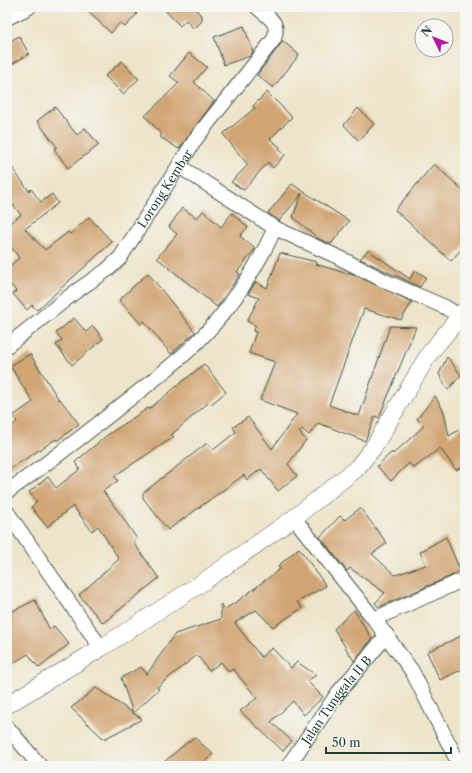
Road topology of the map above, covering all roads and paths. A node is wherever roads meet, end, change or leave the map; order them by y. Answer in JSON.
{"nodes":[{"id":1,"x":29,"y":7,"type":"edge"},
{"id":2,"x":257,"y":7,"type":"edge"},
{"id":3,"x":7,"y":18,"type":"edge"},
{"id":4,"x":179,"y":166,"type":"junction"},
{"id":5,"x":275,"y":228,"type":"junction"},
{"id":6,"x":462,"y":313,"type":"edge"},
{"id":7,"x":7,"y":346,"type":"edge"},
{"id":8,"x":7,"y":492,"type":"edge"},
{"id":9,"x":7,"y":512,"type":"edge"},
{"id":10,"x":294,"y":518,"type":"junction"},
{"id":11,"x":465,"y":579,"type":"edge"},
{"id":12,"x":374,"y":618,"type":"junction"},
{"id":13,"x":387,"y":635,"type":"junction"},
{"id":14,"x":101,"y":648,"type":"junction"},
{"id":15,"x":7,"y":704,"type":"edge"},
{"id":16,"x":7,"y":727,"type":"edge"},
{"id":17,"x":40,"y":766,"type":"edge"},
{"id":18,"x":288,"y":766,"type":"edge"},
{"id":19,"x":460,"y":766,"type":"edge"}],
"edges":[{"from":1,"to":3,"type":"street"},
{"from":2,"to":4,"type":"street","name":"Lorong Kembar"},
{"from":4,"to":5,"type":"street"},
{"from":4,"to":7,"type":"street","name":"Lorong Kembar"},
{"from":5,"to":6,"type":"street"},
{"from":5,"to":8,"type":"street"},
{"from":6,"to":10,"type":"street"},
{"from":9,"to":14,"type":"street"},
{"from":10,"to":12,"type":"street"},
{"from":10,"to":14,"type":"street"},
{"from":11,"to":12,"type":"street"},
{"from":12,"to":13,"type":"street"},
{"from":13,"to":18,"type":"street","name":"Jalan Tunggala II B"},
{"from":13,"to":19,"type":"street"},
{"from":14,"to":15,"type":"street"},
{"from":16,"to":17,"type":"street"}]}
